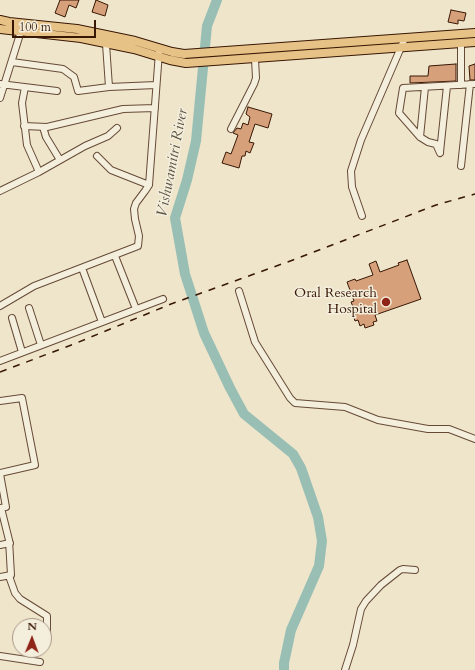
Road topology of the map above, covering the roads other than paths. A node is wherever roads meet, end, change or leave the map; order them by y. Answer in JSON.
{"nodes":[{"id":1,"x":0,"y":20,"type":"edge"},
{"id":2,"x":0,"y":29,"type":"edge"},
{"id":3,"x":20,"y":31,"type":"junction"},
{"id":4,"x":475,"y":33,"type":"edge"},
{"id":5,"x":405,"y":38,"type":"junction"},
{"id":6,"x":475,"y":42,"type":"edge"},
{"id":7,"x":461,"y":43,"type":"junction"},
{"id":8,"x":106,"y":44,"type":"junction"},
{"id":9,"x":401,"y":48,"type":"junction"},
{"id":10,"x":159,"y":53,"type":"junction"},
{"id":11,"x":255,"y":59,"type":"junction"},
{"id":12,"x":12,"y":62,"type":"junction"},
{"id":13,"x":473,"y":84,"type":"edge"},
{"id":14,"x":2,"y":85,"type":"edge"},
{"id":15,"x":156,"y":85,"type":"junction"},
{"id":16,"x":462,"y":85,"type":"junction"},
{"id":17,"x":447,"y":86,"type":"junction"},
{"id":18,"x":25,"y":87,"type":"junction"},
{"id":19,"x":109,"y":87,"type":"junction"},
{"id":20,"x":425,"y":87,"type":"junction"},
{"id":21,"x":58,"y":91,"type":"dead end"},
{"id":22,"x":0,"y":98,"type":"edge"},
{"id":23,"x":155,"y":108,"type":"junction"},
{"id":24,"x":24,"y":126,"type":"junction"},
{"id":25,"x":42,"y":127,"type":"junction"},
{"id":26,"x":117,"y":128,"type":"dead end"},
{"id":27,"x":231,"y":129,"type":"dead end"},
{"id":28,"x":420,"y":137,"type":"junction"},
{"id":29,"x":97,"y":156,"type":"dead end"},
{"id":30,"x":60,"y":160,"type":"junction"},
{"id":31,"x":461,"y":166,"type":"dead end"},
{"id":32,"x":39,"y":172,"type":"junction"},
{"id":33,"x":148,"y":185,"type":"junction"},
{"id":34,"x":0,"y":191,"type":"edge"},
{"id":35,"x":362,"y":216,"type":"dead end"},
{"id":36,"x":115,"y":256,"type":"junction"},
{"id":37,"x":82,"y":268,"type":"junction"},
{"id":38,"x":239,"y":291,"type":"dead end"},
{"id":39,"x":163,"y":299,"type":"dead end"},
{"id":40,"x":0,"y":306,"type":"edge"},
{"id":41,"x":29,"y":308,"type":"dead end"},
{"id":42,"x":136,"y":309,"type":"junction"},
{"id":43,"x":12,"y":318,"type":"dead end"},
{"id":44,"x":102,"y":322,"type":"junction"},
{"id":45,"x":41,"y":345,"type":"junction"},
{"id":46,"x":22,"y":352,"type":"junction"},
{"id":47,"x":0,"y":361,"type":"edge"},
{"id":48,"x":0,"y":401,"type":"edge"},
{"id":49,"x":475,"y":439,"type":"edge"},
{"id":50,"x":0,"y":473,"type":"edge"},
{"id":51,"x":0,"y":508,"type":"edge"},
{"id":52,"x":10,"y":543,"type":"junction"},
{"id":53,"x":0,"y":544,"type":"edge"},
{"id":54,"x":415,"y":570,"type":"dead end"},
{"id":55,"x":9,"y":576,"type":"junction"},
{"id":56,"x":0,"y":577,"type":"edge"},
{"id":57,"x":48,"y":618,"type":"edge"},
{"id":58,"x":0,"y":656,"type":"edge"},
{"id":59,"x":40,"y":662,"type":"dead end"},
{"id":60,"x":345,"y":670,"type":"edge"}],
"edges":[{"from":1,"to":10,"type":"main road"},
{"from":2,"to":3,"type":"main road"},
{"from":3,"to":8,"type":"main road"},
{"from":3,"to":12,"type":"street"},
{"from":4,"to":5,"type":"main road"},
{"from":5,"to":9,"type":"street"},
{"from":5,"to":10,"type":"main road"},
{"from":6,"to":7,"type":"main road"},
{"from":7,"to":9,"type":"main road"},
{"from":7,"to":16,"type":"street"},
{"from":8,"to":10,"type":"main road"},
{"from":8,"to":19,"type":"street"},
{"from":9,"to":11,"type":"main road"},
{"from":9,"to":35,"type":"street"},
{"from":10,"to":11,"type":"main road"},
{"from":10,"to":15,"type":"street"},
{"from":11,"to":27,"type":"street"},
{"from":12,"to":14,"type":"street"},
{"from":12,"to":19,"type":"street"},
{"from":13,"to":16,"type":"street"},
{"from":13,"to":31,"type":"street"},
{"from":14,"to":18,"type":"street"},
{"from":14,"to":22,"type":"street"},
{"from":15,"to":19,"type":"street"},
{"from":15,"to":23,"type":"street"},
{"from":16,"to":17,"type":"street"},
{"from":17,"to":20,"type":"street"},
{"from":17,"to":28,"type":"street"},
{"from":18,"to":21,"type":"street"},
{"from":18,"to":24,"type":"street"},
{"from":20,"to":28,"type":"street"},
{"from":20,"to":28,"type":"street"},
{"from":23,"to":25,"type":"street"},
{"from":23,"to":33,"type":"street"},
{"from":24,"to":25,"type":"street"},
{"from":24,"to":32,"type":"street"},
{"from":25,"to":30,"type":"street"},
{"from":26,"to":30,"type":"street"},
{"from":29,"to":33,"type":"street"},
{"from":30,"to":32,"type":"street"},
{"from":32,"to":34,"type":"street"},
{"from":33,"to":36,"type":"street"},
{"from":36,"to":37,"type":"street"},
{"from":36,"to":42,"type":"street"},
{"from":37,"to":40,"type":"street"},
{"from":37,"to":44,"type":"street"},
{"from":38,"to":49,"type":"street"},
{"from":39,"to":42,"type":"street"},
{"from":41,"to":45,"type":"street"},
{"from":42,"to":44,"type":"street"},
{"from":43,"to":46,"type":"street"},
{"from":44,"to":45,"type":"street"},
{"from":45,"to":46,"type":"street"},
{"from":46,"to":47,"type":"street"},
{"from":48,"to":50,"type":"street"},
{"from":50,"to":51,"type":"street"},
{"from":51,"to":52,"type":"street"},
{"from":52,"to":53,"type":"street"},
{"from":52,"to":55,"type":"street"},
{"from":54,"to":60,"type":"street"},
{"from":55,"to":56,"type":"street"},
{"from":55,"to":57,"type":"street"},
{"from":58,"to":59,"type":"street"}]}
